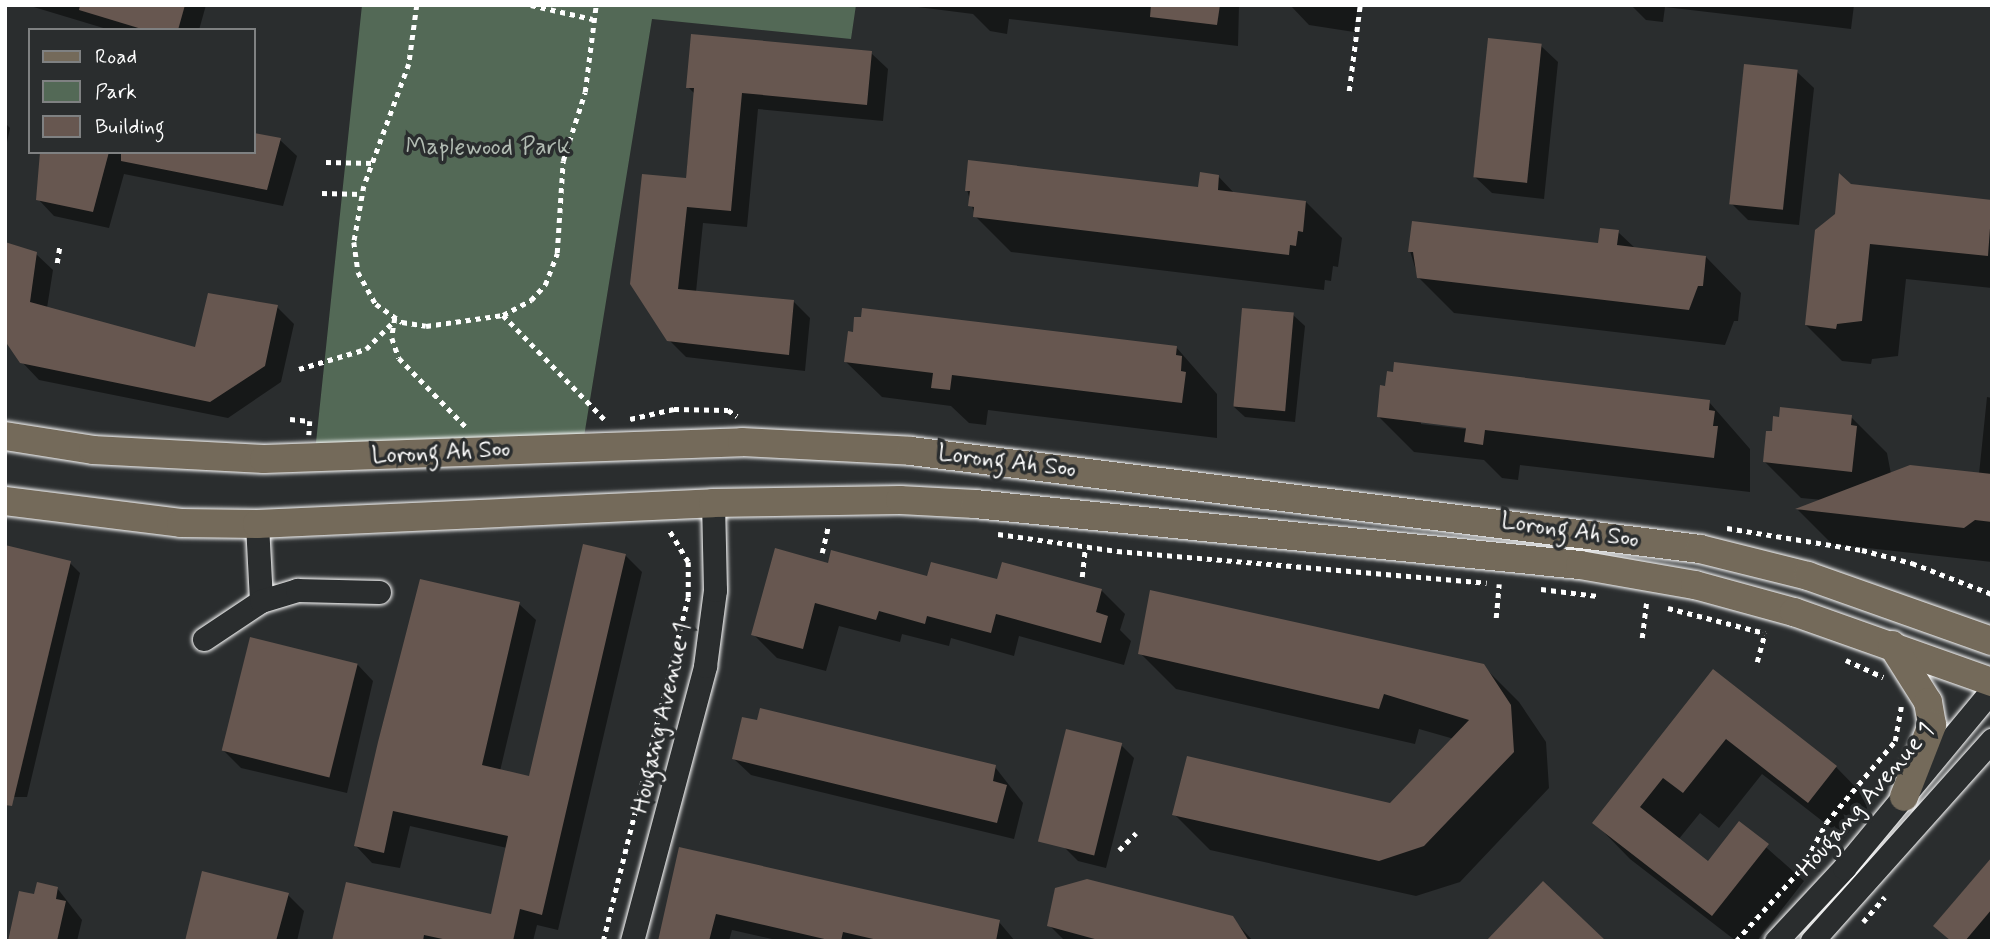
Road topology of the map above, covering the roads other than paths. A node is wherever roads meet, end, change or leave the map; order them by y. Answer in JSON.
{"nodes":[{"id":1,"x":5,"y":436,"type":"edge"},
{"id":2,"x":975,"y":458,"type":"junction"},
{"id":3,"x":5,"y":501,"type":"edge"},
{"id":4,"x":713,"y":503,"type":"junction"},
{"id":5,"x":975,"y":504,"type":"junction"},
{"id":6,"x":257,"y":524,"type":"junction"},
{"id":7,"x":379,"y":592,"type":"dead end"},
{"id":8,"x":261,"y":601,"type":"junction"},
{"id":9,"x":204,"y":639,"type":"dead end"},
{"id":10,"x":1992,"y":641,"type":"edge"},
{"id":11,"x":1892,"y":645,"type":"junction"},
{"id":12,"x":1992,"y":682,"type":"edge"},
{"id":13,"x":1992,"y":690,"type":"edge"},
{"id":14,"x":1992,"y":740,"type":"edge"},
{"id":15,"x":1904,"y":797,"type":"junction"},
{"id":16,"x":632,"y":941,"type":"edge"},
{"id":17,"x":1776,"y":941,"type":"edge"},
{"id":18,"x":1812,"y":941,"type":"edge"}],
"edges":[{"from":1,"to":2,"type":"main road","name":"Lorong Ah Soo"},
{"from":2,"to":5,"type":"main road"},
{"from":2,"to":10,"type":"main road","name":"Lorong Ah Soo"},
{"from":3,"to":6,"type":"main road","name":"Lorong Ah Soo"},
{"from":4,"to":5,"type":"main road","name":"Lorong Ah Soo"},
{"from":4,"to":6,"type":"main road","name":"Lorong Ah Soo"},
{"from":4,"to":16,"type":"street","name":"Hougang Avenue 1"},
{"from":5,"to":11,"type":"main road","name":"Lorong Ah Soo"},
{"from":6,"to":8,"type":"street"},
{"from":7,"to":8,"type":"street"},
{"from":8,"to":9,"type":"street"},
{"from":11,"to":12,"type":"main road","name":"Lorong Ah Soo"},
{"from":11,"to":15,"type":"main road"},
{"from":13,"to":15,"type":"street","name":"Hougang Avenue 1"},
{"from":14,"to":18,"type":"street"},
{"from":15,"to":17,"type":"street","name":"Hougang Avenue 1"}]}
